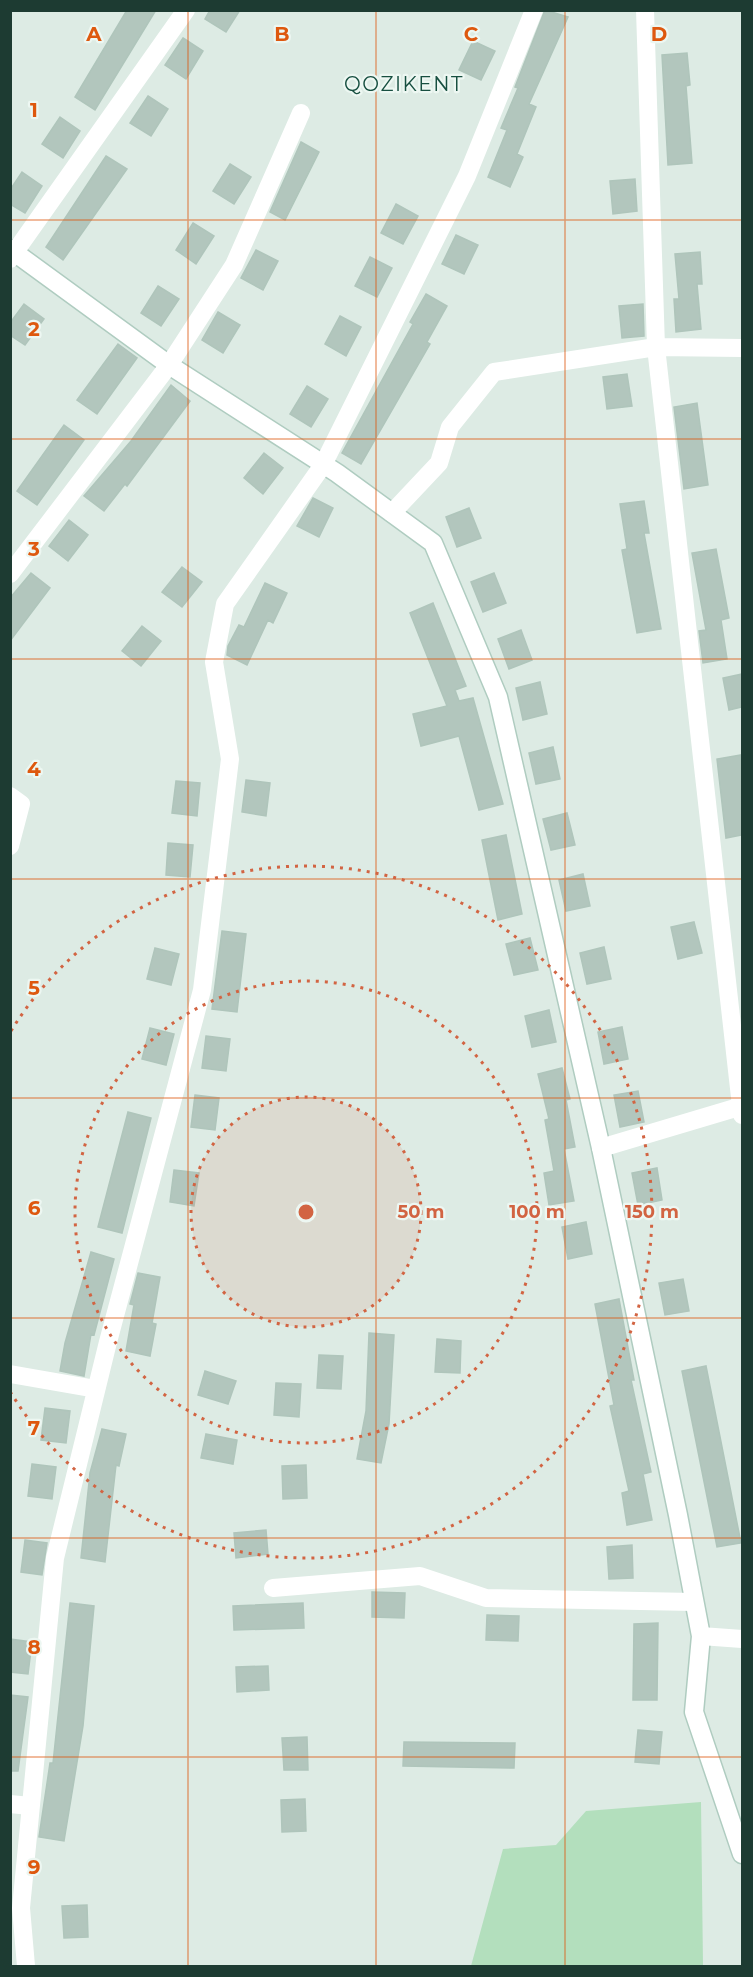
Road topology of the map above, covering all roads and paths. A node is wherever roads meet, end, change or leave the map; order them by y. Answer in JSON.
{"nodes":[{"id":1,"x":186,"y":10,"type":"edge"},
{"id":2,"x":534,"y":10,"type":"edge"},
{"id":3,"x":645,"y":10,"type":"edge"},
{"id":4,"x":301,"y":113,"type":"dead end"},
{"id":5,"x":12,"y":253,"type":"edge"},
{"id":6,"x":656,"y":347,"type":"junction"},
{"id":7,"x":742,"y":348,"type":"edge"},
{"id":8,"x":169,"y":365,"type":"junction"},
{"id":9,"x":323,"y":465,"type":"junction"},
{"id":10,"x":392,"y":513,"type":"junction"},
{"id":11,"x":10,"y":574,"type":"edge"},
{"id":12,"x":10,"y":796,"type":"edge"},
{"id":13,"x":10,"y":846,"type":"edge"},
{"id":14,"x":742,"y":1109,"type":"edge"},
{"id":15,"x":601,"y":1148,"type":"junction"},
{"id":16,"x":10,"y":1374,"type":"edge"},
{"id":17,"x":96,"y":1389,"type":"junction"},
{"id":18,"x":273,"y":1588,"type":"dead end"},
{"id":19,"x":694,"y":1602,"type":"junction"},
{"id":20,"x":701,"y":1636,"type":"junction"},
{"id":21,"x":742,"y":1639,"type":"edge"},
{"id":22,"x":10,"y":1804,"type":"edge"},
{"id":23,"x":30,"y":1806,"type":"junction"},
{"id":24,"x":742,"y":1854,"type":"edge"},
{"id":25,"x":26,"y":1966,"type":"edge"}],
"edges":[{"from":1,"to":5,"type":"street"},
{"from":2,"to":9,"type":"street"},
{"from":3,"to":6,"type":"street"},
{"from":4,"to":8,"type":"street"},
{"from":5,"to":8,"type":"street"},
{"from":6,"to":7,"type":"street"},
{"from":6,"to":10,"type":"street"},
{"from":6,"to":14,"type":"street"},
{"from":8,"to":9,"type":"street"},
{"from":8,"to":11,"type":"street"},
{"from":9,"to":10,"type":"street"},
{"from":9,"to":17,"type":"street"},
{"from":10,"to":15,"type":"street"},
{"from":12,"to":13,"type":"street"},
{"from":14,"to":15,"type":"street"},
{"from":15,"to":19,"type":"street"},
{"from":16,"to":17,"type":"street"},
{"from":17,"to":23,"type":"street"},
{"from":18,"to":19,"type":"street"},
{"from":19,"to":20,"type":"street"},
{"from":20,"to":21,"type":"street"},
{"from":20,"to":24,"type":"street"},
{"from":22,"to":23,"type":"street"},
{"from":23,"to":25,"type":"street"}]}
